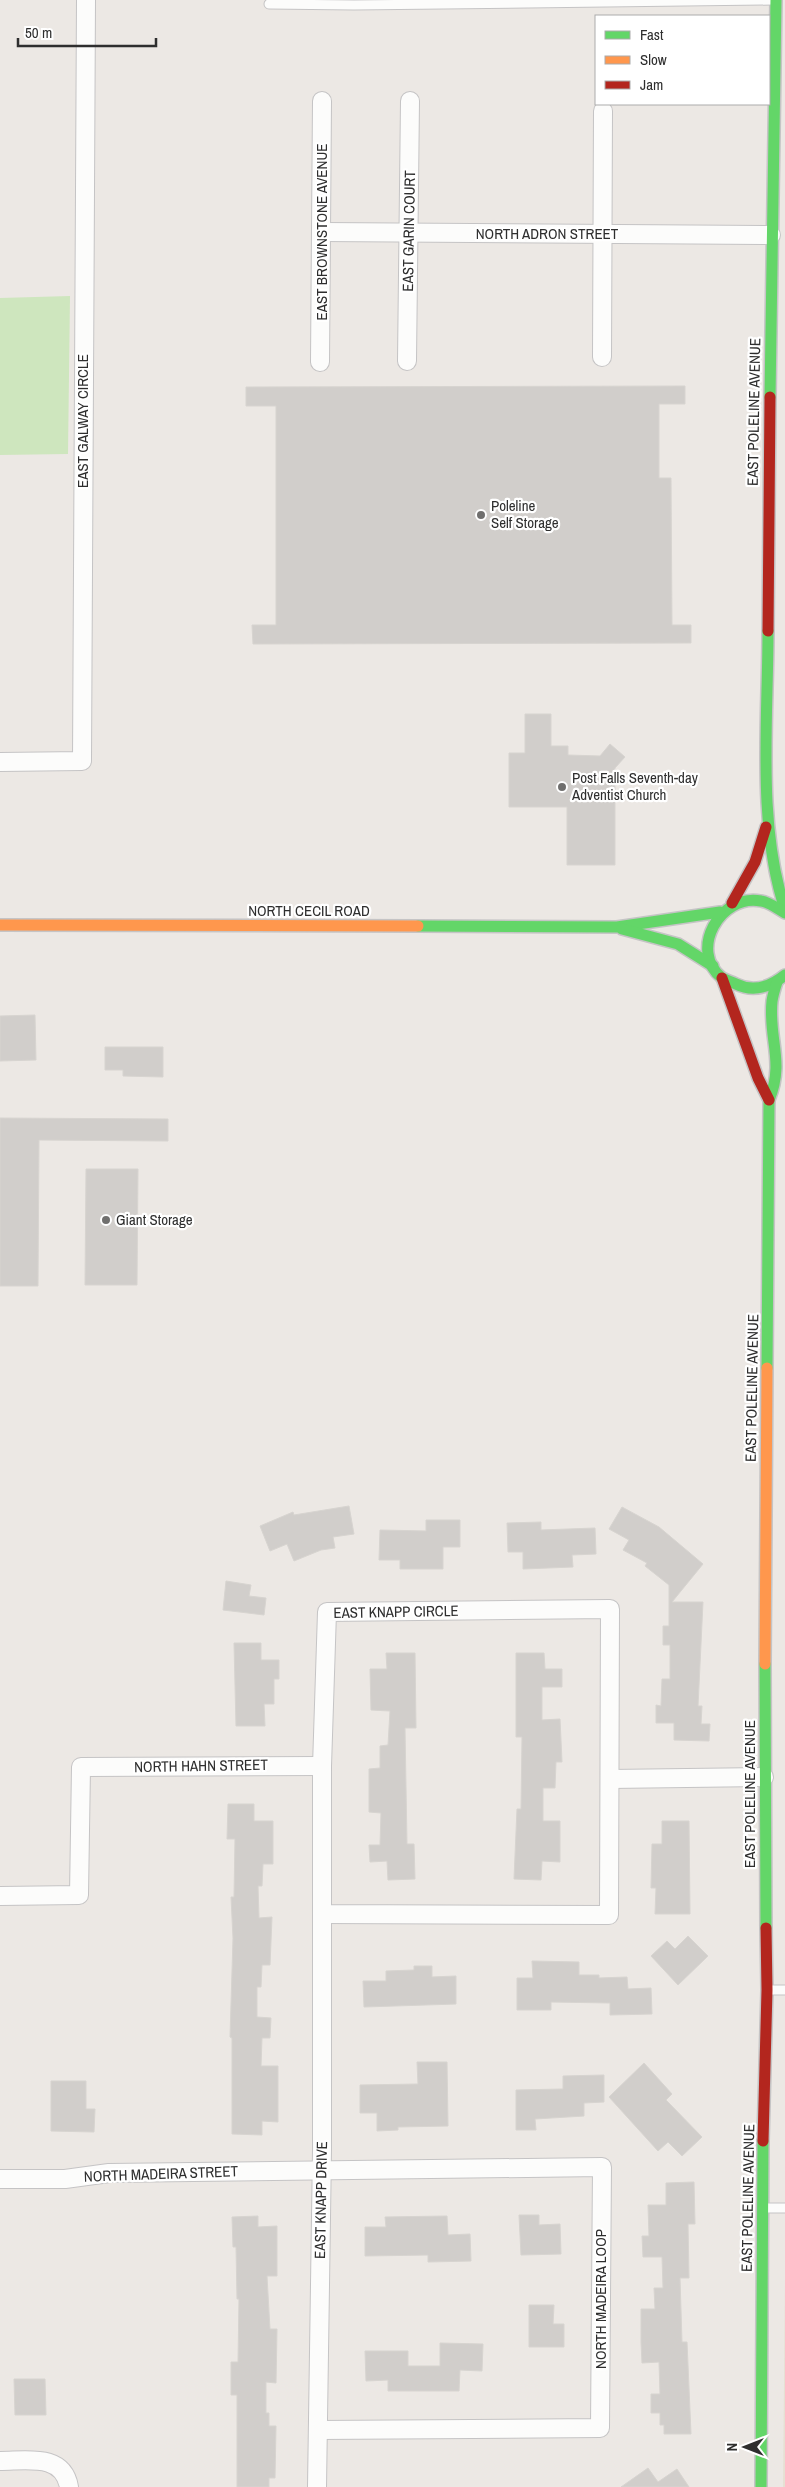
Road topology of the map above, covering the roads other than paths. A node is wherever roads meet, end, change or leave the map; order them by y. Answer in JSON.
{"nodes":[{"id":1,"x":86,"y":0,"type":"edge"},
{"id":2,"x":774,"y":0,"type":"edge"},
{"id":3,"x":631,"y":1,"type":"edge"},
{"id":4,"x":313,"y":2,"type":"edge"},
{"id":5,"x":453,"y":2,"type":"edge"},
{"id":6,"x":269,"y":4,"type":"dead end"},
{"id":7,"x":410,"y":101,"type":"dead end"},
{"id":8,"x":322,"y":102,"type":"dead end"},
{"id":9,"x":603,"y":111,"type":"dead end"},
{"id":10,"x":322,"y":232,"type":"junction"},
{"id":11,"x":409,"y":233,"type":"junction"},
{"id":12,"x":602,"y":234,"type":"junction"},
{"id":13,"x":771,"y":235,"type":"junction"},
{"id":14,"x":602,"y":357,"type":"dead end"},
{"id":15,"x":407,"y":361,"type":"dead end"},
{"id":16,"x":320,"y":362,"type":"dead end"},
{"id":17,"x":766,"y":675,"type":"junction"},
{"id":18,"x":785,"y":675,"type":"edge"},
{"id":19,"x":0,"y":762,"type":"edge"},
{"id":20,"x":767,"y":824,"type":"junction"},
{"id":21,"x":732,"y":903,"type":"junction"},
{"id":22,"x":785,"y":911,"type":"edge"},
{"id":23,"x":720,"y":912,"type":"junction"},
{"id":24,"x":0,"y":925,"type":"edge"},
{"id":25,"x":617,"y":927,"type":"junction"},
{"id":26,"x":713,"y":966,"type":"junction"},
{"id":27,"x":722,"y":978,"type":"junction"},
{"id":28,"x":781,"y":978,"type":"edge"},
{"id":29,"x":770,"y":1100,"type":"junction"},
{"id":30,"x":322,"y":1766,"type":"junction"},
{"id":31,"x":764,"y":1777,"type":"junction"},
{"id":32,"x":610,"y":1778,"type":"junction"},
{"id":33,"x":0,"y":1896,"type":"edge"},
{"id":34,"x":322,"y":1914,"type":"junction"},
{"id":35,"x":767,"y":1990,"type":"junction"},
{"id":36,"x":785,"y":1990,"type":"edge"},
{"id":37,"x":322,"y":2171,"type":"junction"},
{"id":38,"x":0,"y":2178,"type":"edge"},
{"id":39,"x":762,"y":2208,"type":"junction"},
{"id":40,"x":785,"y":2208,"type":"edge"},
{"id":41,"x":318,"y":2430,"type":"junction"},
{"id":42,"x":0,"y":2461,"type":"edge"},
{"id":43,"x":69,"y":2487,"type":"edge"},
{"id":44,"x":317,"y":2487,"type":"edge"},
{"id":45,"x":761,"y":2487,"type":"edge"}],
"edges":[{"from":1,"to":19,"type":"street","name":"EAST GALWAY CIRCLE"},
{"from":2,"to":3,"type":"lane"},
{"from":2,"to":13,"type":"main road","name":"EAST POLELINE AVENUE"},
{"from":3,"to":5,"type":"lane"},
{"from":4,"to":5,"type":"lane"},
{"from":4,"to":6,"type":"lane"},
{"from":7,"to":11,"type":"street","name":"EAST GARIN COURT"},
{"from":8,"to":10,"type":"street","name":"EAST BROWNSTONE AVENUE"},
{"from":9,"to":12,"type":"street"},
{"from":10,"to":11,"type":"street","name":"NORTH ADRON STREET"},
{"from":10,"to":16,"type":"street","name":"EAST BROWNSTONE AVENUE"},
{"from":11,"to":12,"type":"street","name":"NORTH ADRON STREET"},
{"from":11,"to":15,"type":"street","name":"EAST GARIN COURT"},
{"from":12,"to":13,"type":"street","name":"NORTH ADRON STREET"},
{"from":12,"to":14,"type":"street"},
{"from":13,"to":17,"type":"main road","name":"EAST POLELINE AVENUE"},
{"from":17,"to":18,"type":"street"},
{"from":17,"to":20,"type":"main road","name":"EAST POLELINE AVENUE"},
{"from":20,"to":21,"type":"main road","name":"EAST POLELINE AVENUE"},
{"from":20,"to":22,"type":"main road","name":"EAST POLELINE AVENUE"},
{"from":21,"to":22,"type":"main road"},
{"from":21,"to":23,"type":"main road"},
{"from":23,"to":25,"type":"main road","name":"NORTH CECIL ROAD"},
{"from":23,"to":26,"type":"main road"},
{"from":24,"to":25,"type":"main road","name":"NORTH CECIL ROAD"},
{"from":25,"to":26,"type":"main road","name":"NORTH CECIL ROAD"},
{"from":26,"to":27,"type":"main road"},
{"from":27,"to":28,"type":"main road"},
{"from":27,"to":29,"type":"main road","name":"EAST POLELINE AVENUE"},
{"from":28,"to":29,"type":"main road","name":"EAST POLELINE AVENUE"},
{"from":29,"to":31,"type":"main road","name":"EAST POLELINE AVENUE"},
{"from":30,"to":32,"type":"street","name":"EAST KNAPP CIRCLE"},
{"from":30,"to":33,"type":"street","name":"NORTH HAHN STREET"},
{"from":30,"to":34,"type":"street","name":"EAST KNAPP CIRCLE"},
{"from":31,"to":32,"type":"street"},
{"from":31,"to":35,"type":"main road","name":"EAST POLELINE AVENUE"},
{"from":32,"to":34,"type":"street","name":"EAST KNAPP CIRCLE"},
{"from":34,"to":37,"type":"street","name":"EAST KNAPP DRIVE"},
{"from":35,"to":36,"type":"lane"},
{"from":35,"to":39,"type":"main road","name":"EAST POLELINE AVENUE"},
{"from":37,"to":38,"type":"street","name":"NORTH MADEIRA STREET"},
{"from":37,"to":41,"type":"street","name":"EAST KNAPP DRIVE"},
{"from":37,"to":41,"type":"street","name":"NORTH MADEIRA LOOP"},
{"from":39,"to":40,"type":"lane"},
{"from":39,"to":45,"type":"main road","name":"EAST POLELINE AVENUE"},
{"from":41,"to":44,"type":"street","name":"EAST KNAPP DRIVE"},
{"from":42,"to":43,"type":"street"}]}
